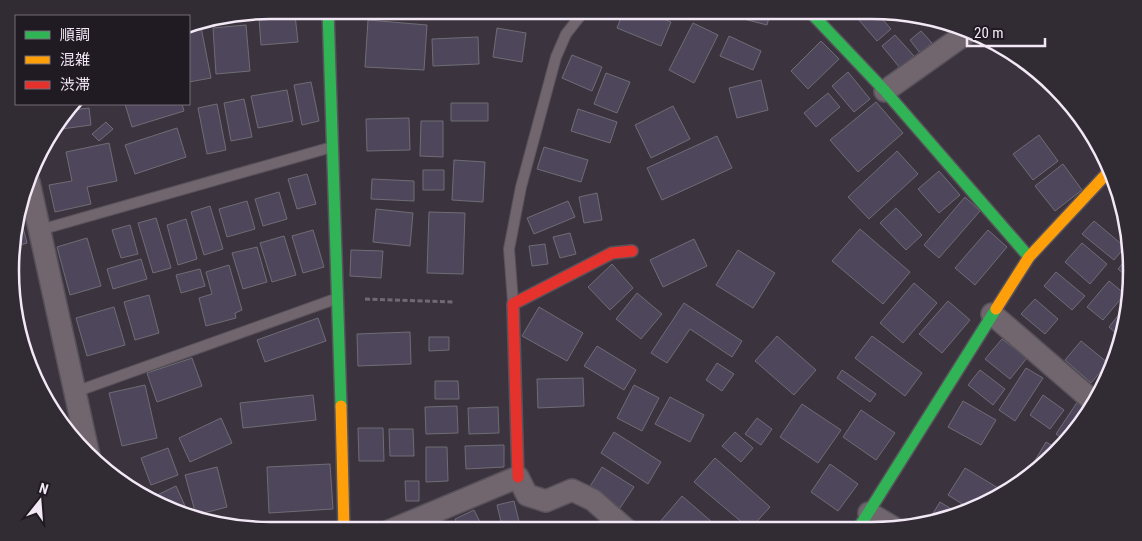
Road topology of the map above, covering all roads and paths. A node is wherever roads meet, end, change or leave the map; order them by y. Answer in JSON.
{"nodes":[{"id":1,"x":328,"y":19,"type":"edge"},
{"id":2,"x":578,"y":19,"type":"edge"},
{"id":3,"x":817,"y":19,"type":"edge"},
{"id":4,"x":963,"y":36,"type":"edge"},
{"id":5,"x":885,"y":91,"type":"junction"},
{"id":6,"x":332,"y":147,"type":"junction"},
{"id":7,"x":1105,"y":176,"type":"edge"},
{"id":8,"x":31,"y":192,"type":"edge"},
{"id":9,"x":40,"y":230,"type":"junction"},
{"id":10,"x":632,"y":251,"type":"dead end"},
{"id":11,"x":1029,"y":257,"type":"junction"},
{"id":12,"x":339,"y":298,"type":"junction"},
{"id":13,"x":453,"y":302,"type":"dead end"},
{"id":14,"x":513,"y":304,"type":"junction"},
{"id":15,"x":992,"y":314,"type":"junction"},
{"id":16,"x":75,"y":392,"type":"junction"},
{"id":17,"x":1089,"y":398,"type":"edge"},
{"id":18,"x":86,"y":442,"type":"edge"},
{"id":19,"x":518,"y":477,"type":"junction"},
{"id":20,"x":864,"y":521,"type":"edge"},
{"id":21,"x":344,"y":522,"type":"edge"},
{"id":22,"x":410,"y":522,"type":"edge"},
{"id":23,"x":618,"y":522,"type":"edge"}],
"edges":[{"from":1,"to":6,"type":"street"},
{"from":2,"to":14,"type":"lane"},
{"from":3,"to":5,"type":"street"},
{"from":4,"to":5,"type":"street"},
{"from":5,"to":11,"type":"street"},
{"from":6,"to":9,"type":"lane"},
{"from":6,"to":12,"type":"street"},
{"from":7,"to":11,"type":"street"},
{"from":8,"to":9,"type":"street"},
{"from":9,"to":16,"type":"street"},
{"from":10,"to":14,"type":"street"},
{"from":11,"to":15,"type":"street"},
{"from":12,"to":13,"type":"path"},
{"from":12,"to":16,"type":"lane"},
{"from":12,"to":21,"type":"street"},
{"from":14,"to":19,"type":"street"},
{"from":15,"to":17,"type":"street"},
{"from":15,"to":20,"type":"street"},
{"from":16,"to":18,"type":"street"},
{"from":19,"to":22,"type":"street"},
{"from":19,"to":23,"type":"street"}]}
